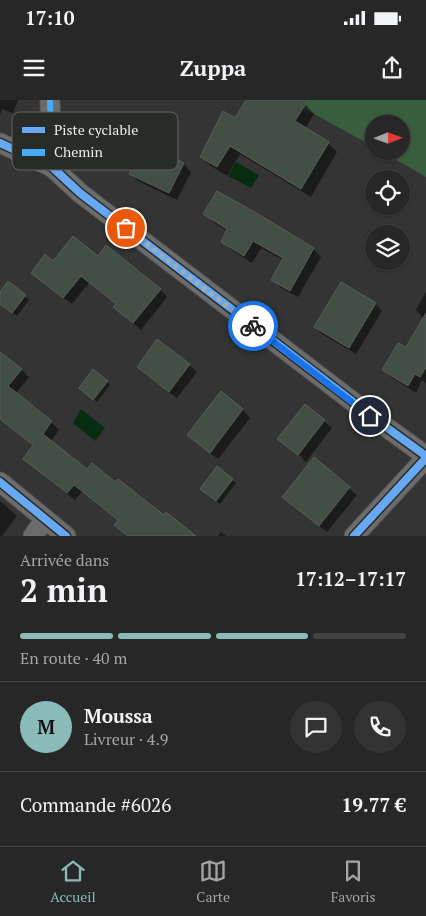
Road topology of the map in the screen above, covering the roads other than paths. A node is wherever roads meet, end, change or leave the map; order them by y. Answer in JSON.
{"nodes":[{"id":1,"x":0,"y":143,"type":"edge"},
{"id":2,"x":12,"y":149,"type":"edge"},
{"id":3,"x":55,"y":170,"type":"edge"},
{"id":4,"x":426,"y":457,"type":"edge"},
{"id":5,"x":0,"y":482,"type":"edge"},
{"id":6,"x":46,"y":520,"type":"junction"},
{"id":7,"x":32,"y":536,"type":"edge"},
{"id":8,"x":66,"y":536,"type":"edge"},
{"id":9,"x":354,"y":536,"type":"edge"}],
"edges":[{"from":1,"to":2,"type":"street"},
{"from":3,"to":4,"type":"street"},
{"from":4,"to":9,"type":"street"},
{"from":5,"to":6,"type":"street"},
{"from":6,"to":7,"type":"street"},
{"from":6,"to":8,"type":"street"}]}
